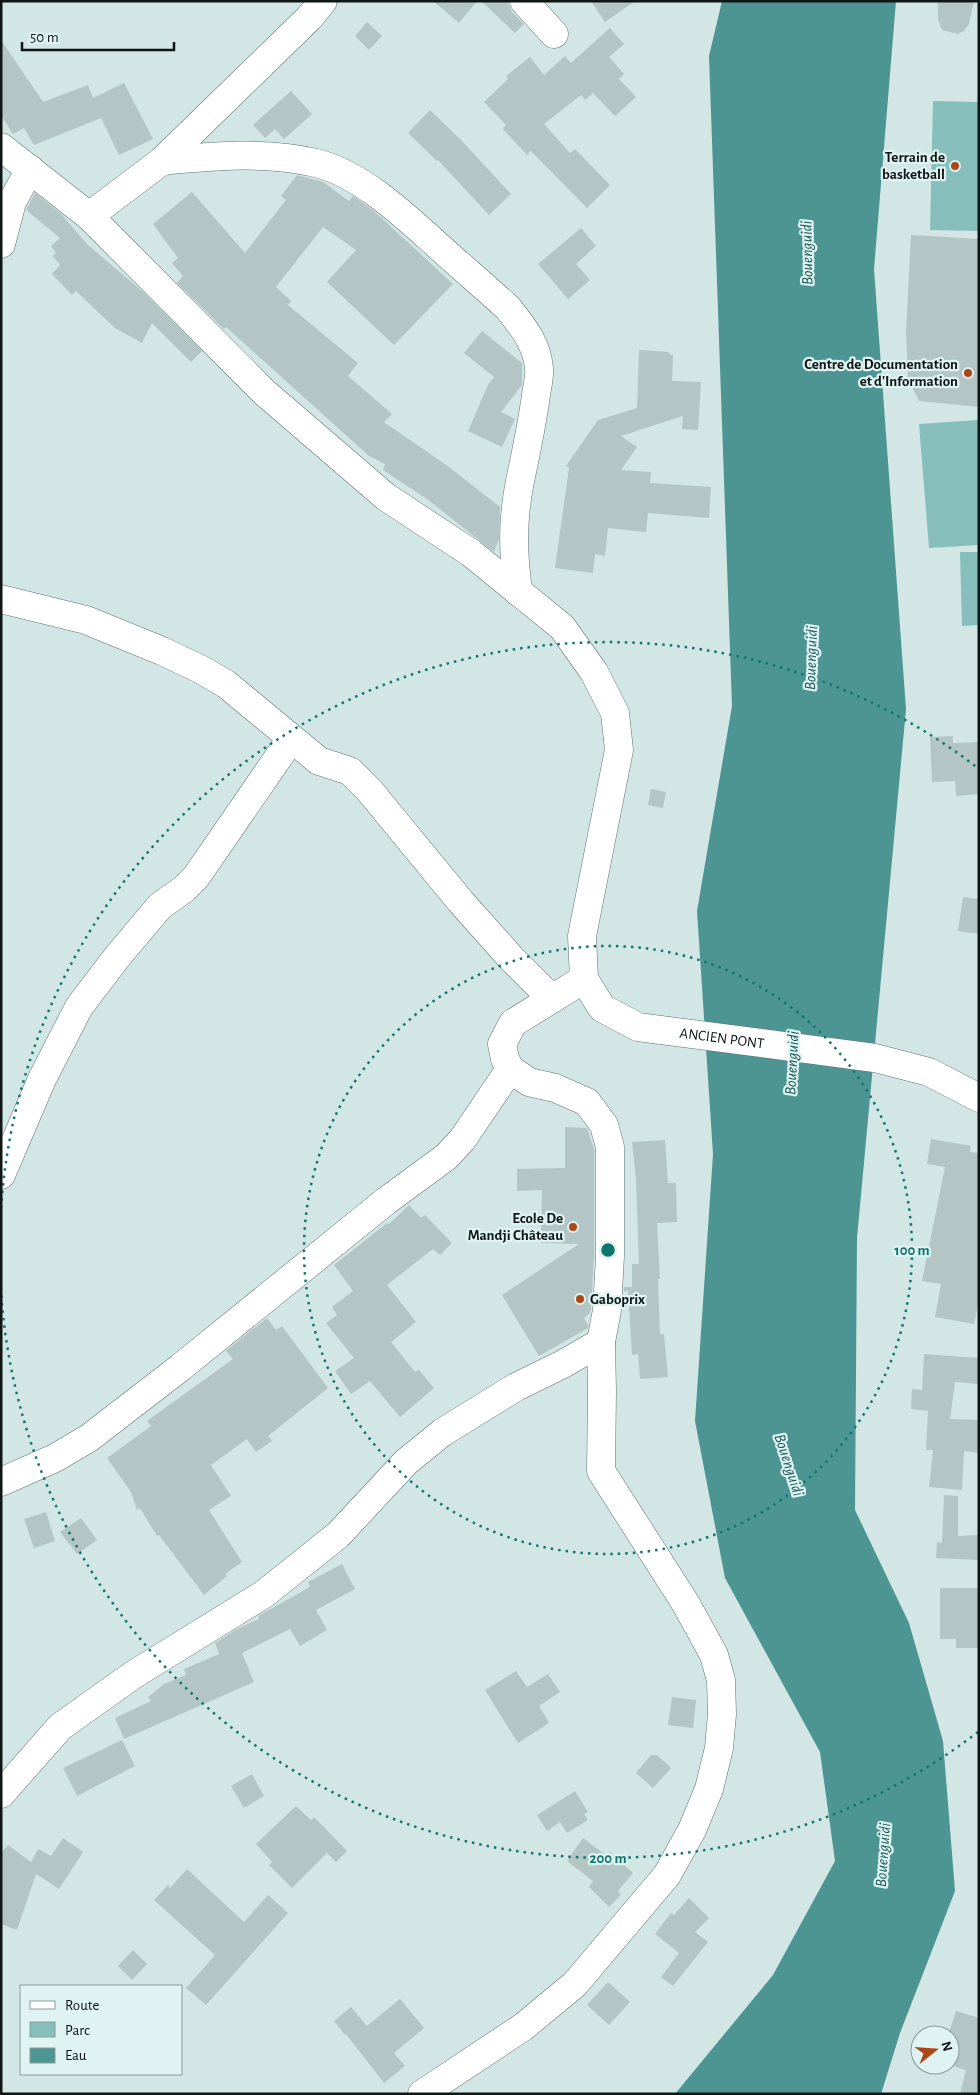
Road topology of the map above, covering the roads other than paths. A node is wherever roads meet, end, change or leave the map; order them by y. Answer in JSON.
{"nodes":[{"id":1,"x":322,"y":1,"type":"edge"},
{"id":2,"x":524,"y":1,"type":"edge"},
{"id":3,"x":554,"y":34,"type":"dead end"},
{"id":4,"x":1,"y":147,"type":"edge"},
{"id":5,"x":162,"y":161,"type":"junction"},
{"id":6,"x":30,"y":169,"type":"junction"},
{"id":7,"x":89,"y":216,"type":"junction"},
{"id":8,"x":1,"y":244,"type":"edge"},
{"id":9,"x":518,"y":592,"type":"junction"},
{"id":10,"x":1,"y":599,"type":"edge"},
{"id":11,"x":291,"y":739,"type":"junction"},
{"id":12,"x":584,"y":979,"type":"junction"},
{"id":13,"x":552,"y":999,"type":"junction"},
{"id":14,"x":510,"y":1069,"type":"junction"},
{"id":15,"x":979,"y":1098,"type":"edge"},
{"id":16,"x":1,"y":1176,"type":"edge"},
{"id":17,"x":601,"y":1342,"type":"junction"},
{"id":18,"x":8,"y":1475,"type":"edge"},
{"id":19,"x":1,"y":1794,"type":"edge"},
{"id":20,"x":422,"y":2094,"type":"edge"}],
"edges":[{"from":1,"to":5,"type":"main road"},
{"from":2,"to":3,"type":"main road"},
{"from":4,"to":6,"type":"main road"},
{"from":5,"to":7,"type":"main road"},
{"from":5,"to":9,"type":"main road"},
{"from":6,"to":7,"type":"main road"},
{"from":6,"to":8,"type":"main road"},
{"from":7,"to":9,"type":"main road"},
{"from":9,"to":12,"type":"main road"},
{"from":10,"to":11,"type":"main road"},
{"from":11,"to":13,"type":"main road"},
{"from":11,"to":16,"type":"main road"},
{"from":12,"to":13,"type":"main road"},
{"from":12,"to":15,"type":"main road","name":"ANCIEN PONT"},
{"from":13,"to":14,"type":"main road"},
{"from":14,"to":17,"type":"main road"},
{"from":14,"to":18,"type":"main road"},
{"from":17,"to":19,"type":"main road"},
{"from":17,"to":20,"type":"main road"}]}
